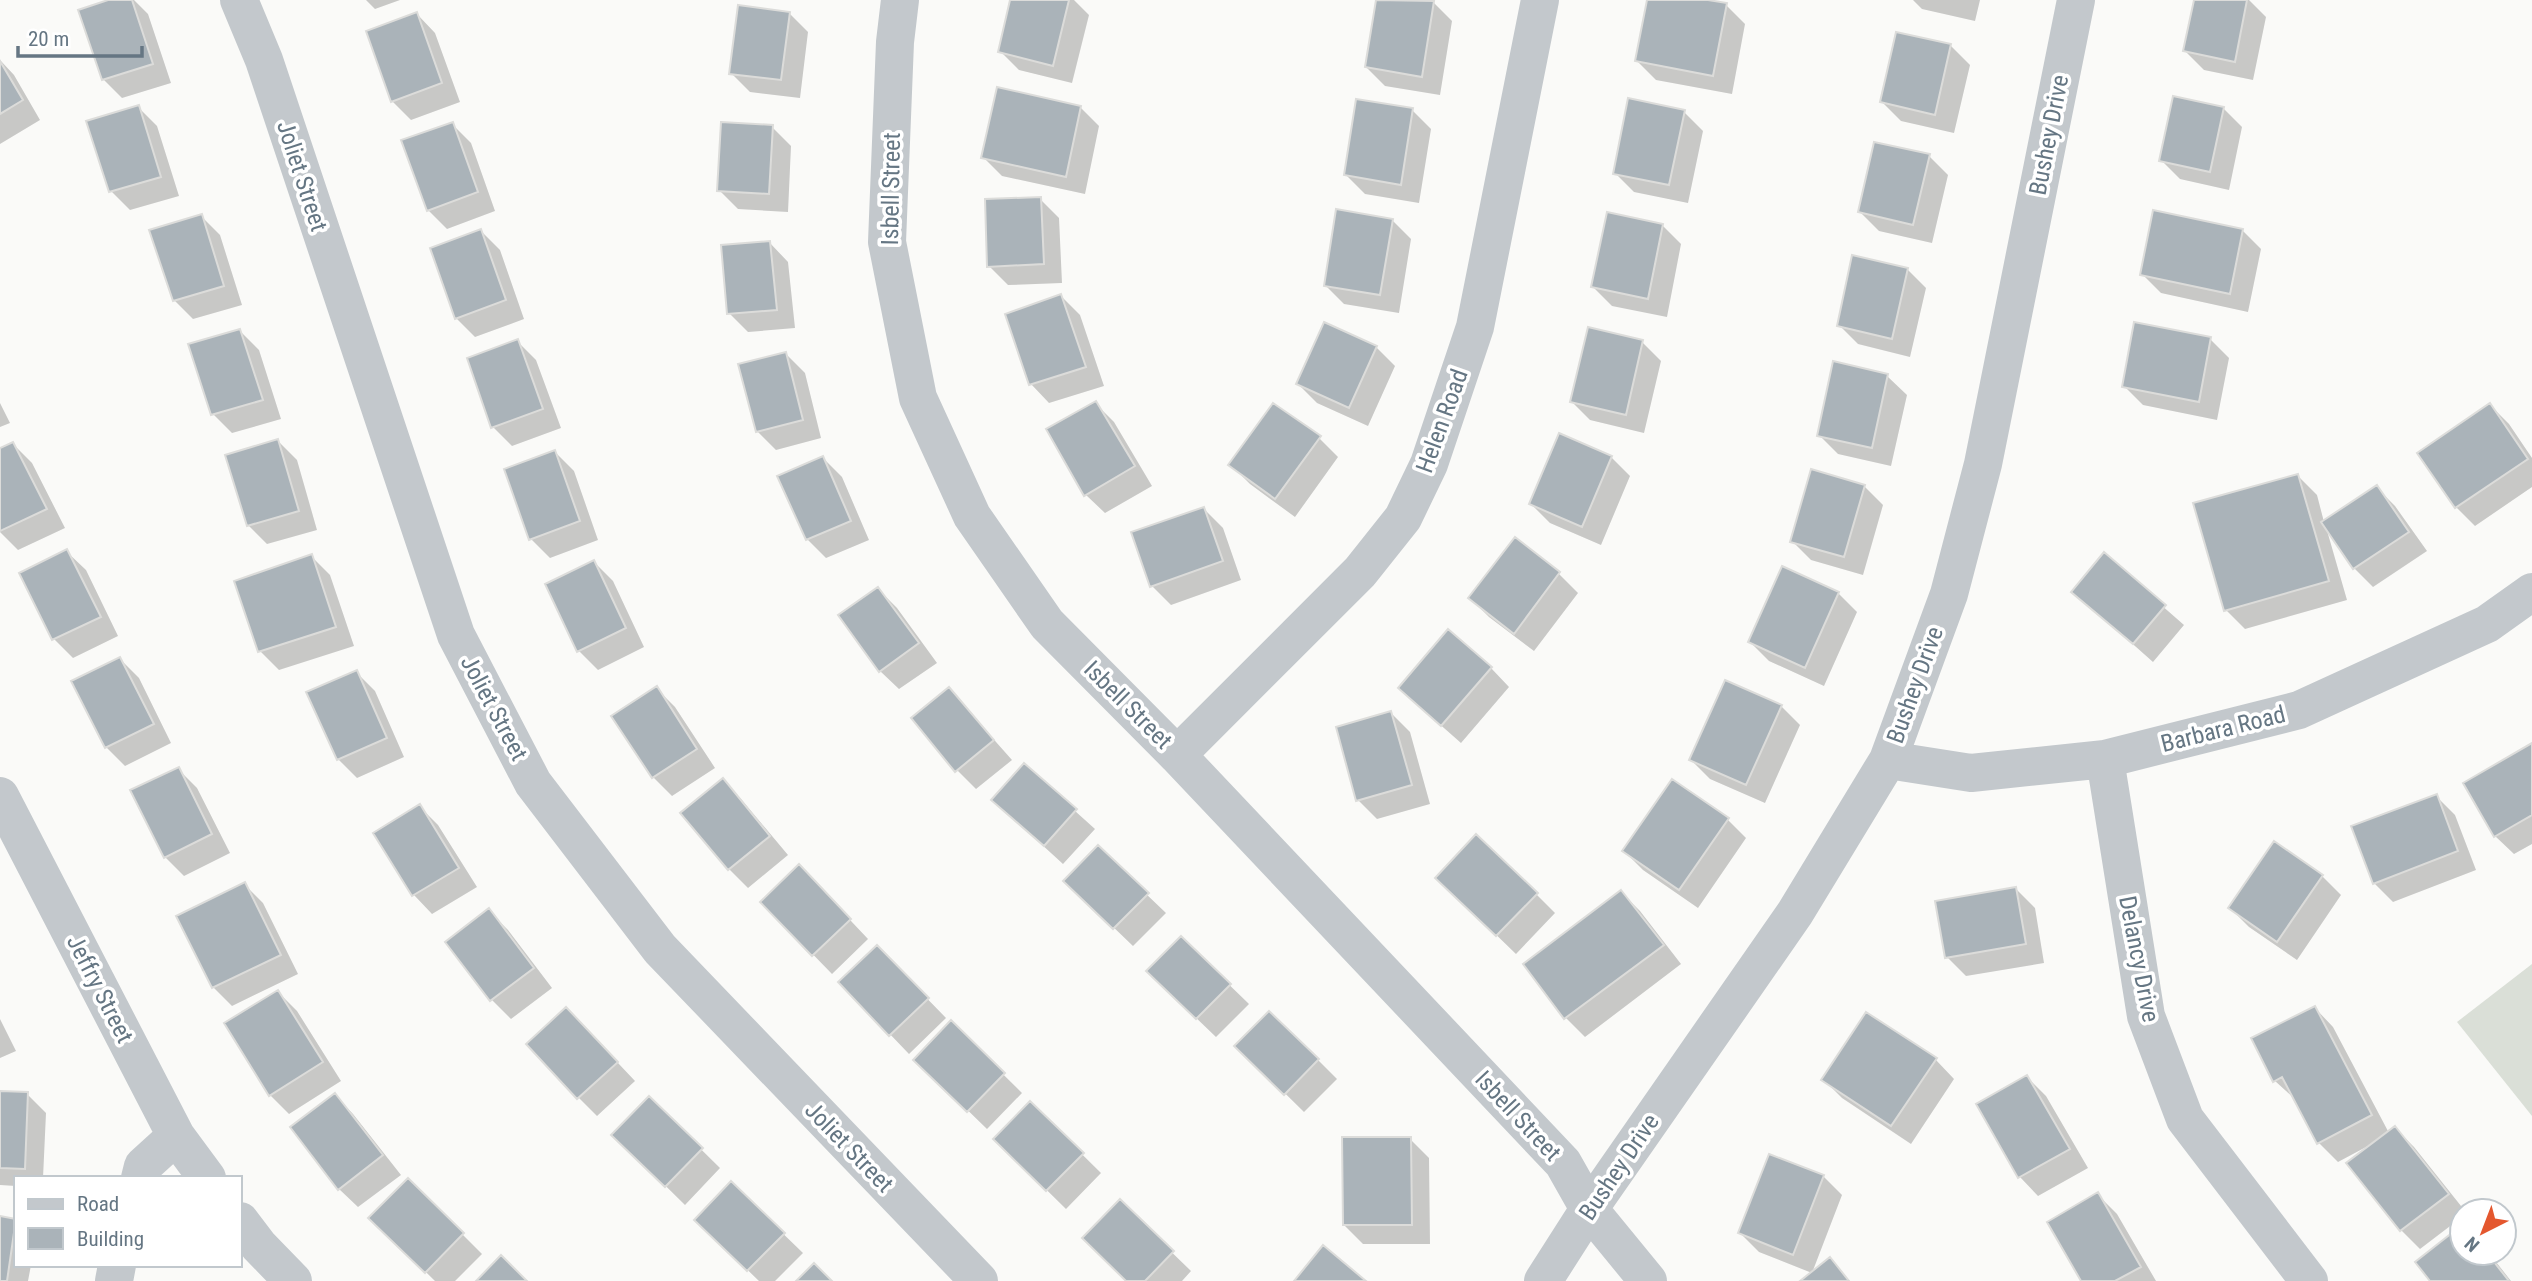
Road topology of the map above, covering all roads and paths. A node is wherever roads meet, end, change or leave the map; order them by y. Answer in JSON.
{"nodes":[{"id":1,"x":239,"y":0,"type":"edge"},
{"id":2,"x":900,"y":0,"type":"edge"},
{"id":3,"x":1540,"y":0,"type":"edge"},
{"id":4,"x":2076,"y":0,"type":"edge"},
{"id":5,"x":2532,"y":592,"type":"edge"},
{"id":6,"x":1177,"y":755,"type":"junction"},
{"id":7,"x":2105,"y":759,"type":"junction"},
{"id":8,"x":1888,"y":760,"type":"junction"},
{"id":9,"x":0,"y":796,"type":"edge"},
{"id":10,"x":176,"y":1136,"type":"junction"},
{"id":11,"x":142,"y":1176,"type":"edge"},
{"id":12,"x":206,"y":1176,"type":"edge"},
{"id":13,"x":1589,"y":1209,"type":"junction"},
{"id":14,"x":242,"y":1223,"type":"edge"},
{"id":15,"x":293,"y":1281,"type":"edge"},
{"id":16,"x":979,"y":1281,"type":"edge"},
{"id":17,"x":1542,"y":1281,"type":"edge"},
{"id":18,"x":1648,"y":1281,"type":"edge"},
{"id":19,"x":2309,"y":1281,"type":"edge"}],
"edges":[{"from":1,"to":16,"type":"street","name":"Joliet Street"},
{"from":2,"to":6,"type":"street","name":"Isbell Street"},
{"from":3,"to":6,"type":"street","name":"Helen Road"},
{"from":4,"to":8,"type":"street","name":"Bushey Drive"},
{"from":5,"to":7,"type":"street","name":"Barbara Road"},
{"from":6,"to":13,"type":"street","name":"Isbell Street"},
{"from":7,"to":8,"type":"street","name":"Barbara Road"},
{"from":7,"to":19,"type":"street","name":"Delancy Drive"},
{"from":8,"to":13,"type":"street","name":"Bushey Drive"},
{"from":9,"to":10,"type":"street","name":"Jeffry Street"},
{"from":10,"to":11,"type":"street"},
{"from":10,"to":12,"type":"street","name":"Jeffry Street"},
{"from":13,"to":17,"type":"street","name":"Bushey Drive"},
{"from":13,"to":18,"type":"street","name":"Isbell Street"},
{"from":14,"to":15,"type":"street"}]}
